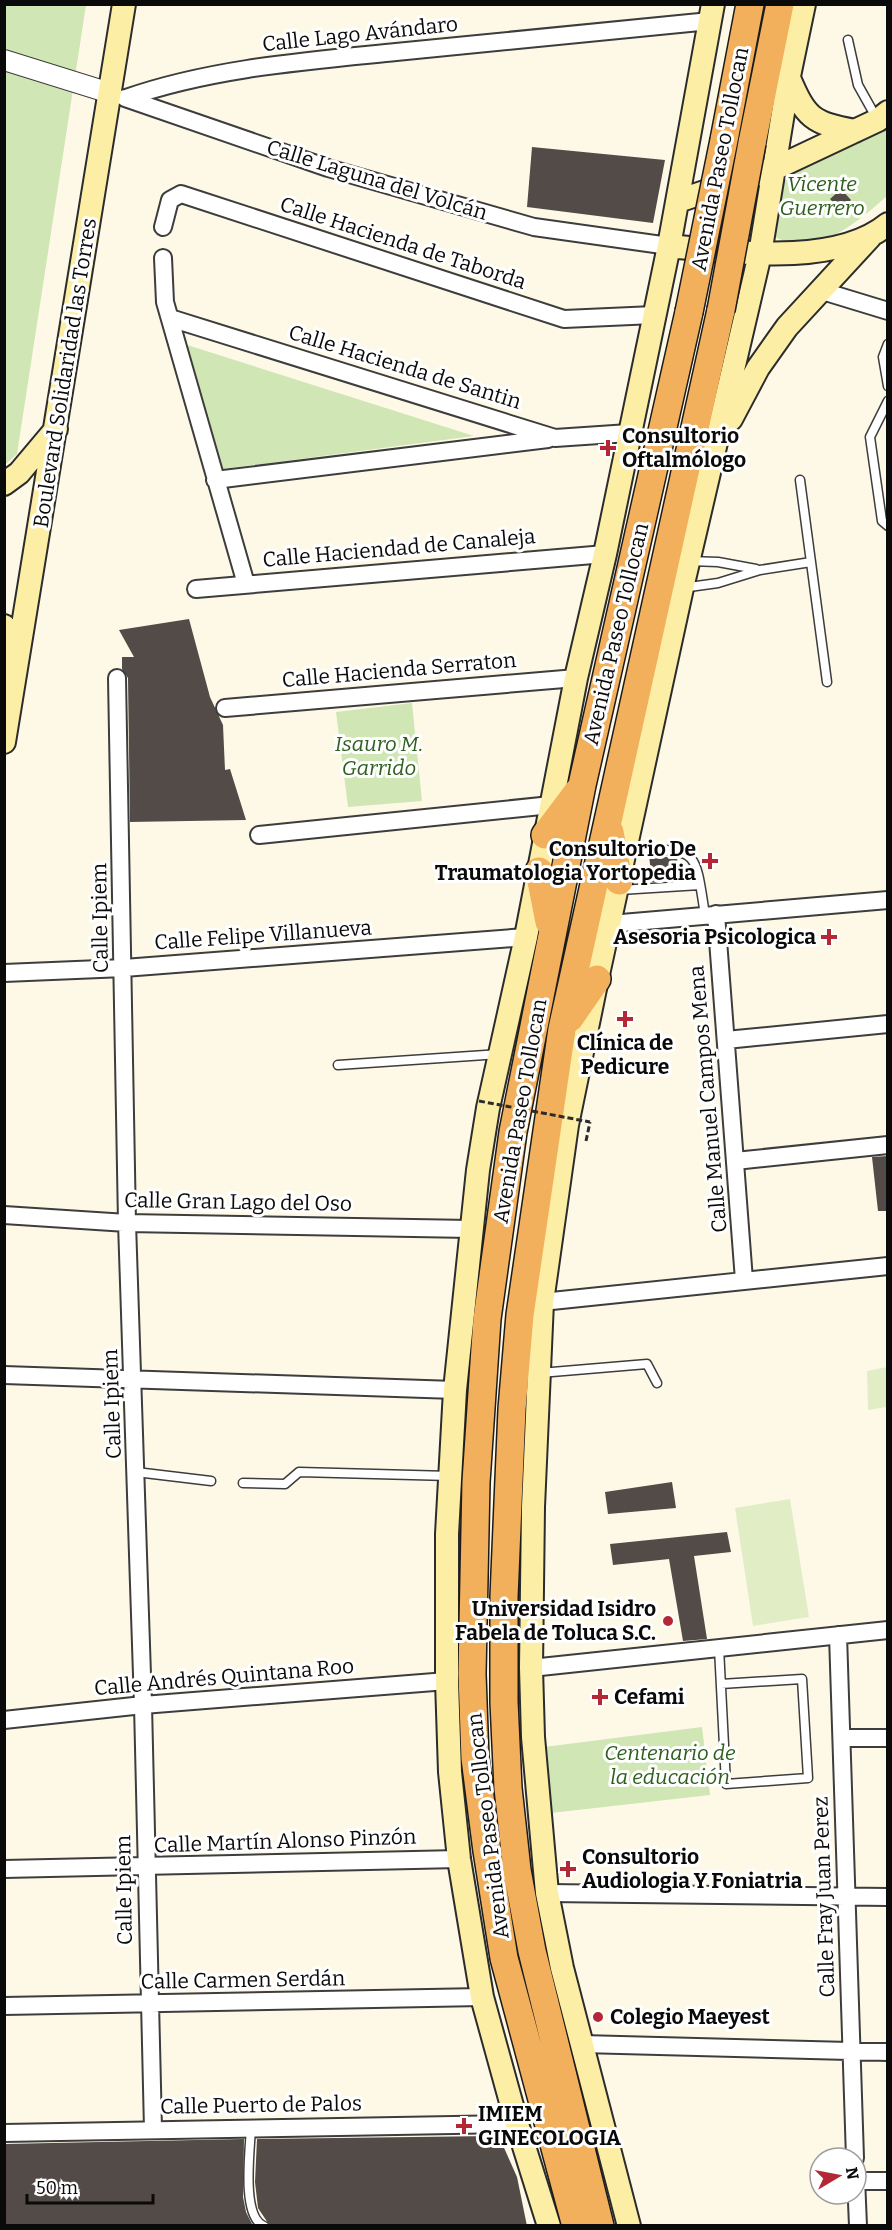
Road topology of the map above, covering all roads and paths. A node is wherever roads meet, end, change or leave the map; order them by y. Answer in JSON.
{"nodes":[{"id":1,"x":124,"y":4,"type":"edge"},
{"id":2,"x":750,"y":4,"type":"edge"},
{"id":3,"x":780,"y":4,"type":"edge"},
{"id":4,"x":804,"y":4,"type":"edge"},
{"id":5,"x":711,"y":13,"type":"edge"},
{"id":6,"x":848,"y":40,"type":"dead end"},
{"id":7,"x":4,"y":60,"type":"edge"},
{"id":8,"x":789,"y":76,"type":"junction"},
{"id":9,"x":118,"y":95,"type":"junction"},
{"id":10,"x":883,"y":116,"type":"edge"},
{"id":11,"x":855,"y":131,"type":"junction"},
{"id":12,"x":776,"y":168,"type":"junction"},
{"id":13,"x":678,"y":201,"type":"junction"},
{"id":14,"x":163,"y":227,"type":"dead end"},
{"id":15,"x":883,"y":229,"type":"edge"},
{"id":16,"x":669,"y":246,"type":"junction"},
{"id":17,"x":760,"y":254,"type":"junction"},
{"id":18,"x":163,"y":258,"type":"dead end"},
{"id":19,"x":819,"y":290,"type":"junction"},
{"id":20,"x":888,"y":311,"type":"edge"},
{"id":21,"x":654,"y":315,"type":"junction"},
{"id":22,"x":170,"y":318,"type":"junction"},
{"id":23,"x":888,"y":344,"type":"edge"},
{"id":24,"x":885,"y":358,"type":"edge"},
{"id":25,"x":888,"y":386,"type":"edge"},
{"id":26,"x":888,"y":401,"type":"edge"},
{"id":27,"x":56,"y":429,"type":"junction"},
{"id":28,"x":629,"y":432,"type":"junction"},
{"id":29,"x":555,"y":438,"type":"junction"},
{"id":30,"x":717,"y":447,"type":"junction"},
{"id":31,"x":215,"y":480,"type":"junction"},
{"id":32,"x":800,"y":480,"type":"dead end"},
{"id":33,"x":4,"y":484,"type":"edge"},
{"id":34,"x":888,"y":526,"type":"edge"},
{"id":35,"x":605,"y":554,"type":"junction"},
{"id":36,"x":689,"y":561,"type":"junction"},
{"id":37,"x":811,"y":562,"type":"junction"},
{"id":38,"x":760,"y":570,"type":"junction"},
{"id":39,"x":246,"y":584,"type":"junction"},
{"id":40,"x":682,"y":588,"type":"junction"},
{"id":41,"x":196,"y":590,"type":"dead end"},
{"id":42,"x":4,"y":626,"type":"edge"},
{"id":43,"x":14,"y":678,"type":"junction"},
{"id":44,"x":117,"y":678,"type":"dead end"},
{"id":45,"x":576,"y":678,"type":"junction"},
{"id":46,"x":827,"y":682,"type":"dead end"},
{"id":47,"x":225,"y":708,"type":"dead end"},
{"id":48,"x":4,"y":742,"type":"edge"},
{"id":49,"x":582,"y":785,"type":"junction"},
{"id":50,"x":551,"y":806,"type":"junction"},
{"id":51,"x":608,"y":820,"type":"junction"},
{"id":52,"x":259,"y":835,"type":"dead end"},
{"id":53,"x":545,"y":835,"type":"junction"},
{"id":54,"x":627,"y":847,"type":"junction"},
{"id":55,"x":539,"y":871,"type":"joint"},
{"id":56,"x":700,"y":885,"type":"junction"},
{"id":57,"x":618,"y":886,"type":"junction"},
{"id":58,"x":888,"y":900,"type":"edge"},
{"id":59,"x":710,"y":915,"type":"junction"},
{"id":60,"x":610,"y":924,"type":"junction"},
{"id":61,"x":539,"y":937,"type":"junction"},
{"id":62,"x":124,"y":968,"type":"junction"},
{"id":63,"x":4,"y":973,"type":"edge"},
{"id":64,"x":597,"y":979,"type":"junction"},
{"id":65,"x":888,"y":1024,"type":"edge"},
{"id":66,"x":562,"y":1029,"type":"junction"},
{"id":67,"x":726,"y":1040,"type":"junction"},
{"id":68,"x":500,"y":1054,"type":"junction"},
{"id":69,"x":338,"y":1065,"type":"dead end"},
{"id":70,"x":479,"y":1101,"type":"dead end"},
{"id":71,"x":590,"y":1122,"type":"dead end"},
{"id":72,"x":888,"y":1145,"type":"edge"},
{"id":73,"x":735,"y":1161,"type":"junction"},
{"id":74,"x":4,"y":1215,"type":"edge"},
{"id":75,"x":127,"y":1223,"type":"junction"},
{"id":76,"x":471,"y":1229,"type":"junction"},
{"id":77,"x":888,"y":1266,"type":"edge"},
{"id":78,"x":744,"y":1280,"type":"junction"},
{"id":79,"x":542,"y":1302,"type":"junction"},
{"id":80,"x":539,"y":1373,"type":"junction"},
{"id":81,"x":4,"y":1375,"type":"edge"},
{"id":82,"x":134,"y":1381,"type":"junction"},
{"id":83,"x":657,"y":1383,"type":"dead end"},
{"id":84,"x":454,"y":1390,"type":"junction"},
{"id":85,"x":136,"y":1472,"type":"junction"},
{"id":86,"x":450,"y":1476,"type":"junction"},
{"id":87,"x":211,"y":1481,"type":"dead end"},
{"id":88,"x":243,"y":1483,"type":"dead end"},
{"id":89,"x":888,"y":1630,"type":"edge"},
{"id":90,"x":838,"y":1635,"type":"junction"},
{"id":91,"x":719,"y":1648,"type":"junction"},
{"id":92,"x":531,"y":1668,"type":"junction"},
{"id":93,"x":447,"y":1681,"type":"junction"},
{"id":94,"x":721,"y":1684,"type":"junction"},
{"id":95,"x":143,"y":1705,"type":"junction"},
{"id":96,"x":4,"y":1720,"type":"edge"},
{"id":97,"x":842,"y":1738,"type":"junction"},
{"id":98,"x":888,"y":1738,"type":"edge"},
{"id":99,"x":459,"y":1859,"type":"junction"},
{"id":100,"x":146,"y":1868,"type":"junction"},
{"id":101,"x":4,"y":1869,"type":"edge"},
{"id":102,"x":547,"y":1893,"type":"junction"},
{"id":103,"x":846,"y":1897,"type":"junction"},
{"id":104,"x":888,"y":1897,"type":"edge"},
{"id":105,"x":482,"y":1997,"type":"junction"},
{"id":106,"x":149,"y":2004,"type":"junction"},
{"id":107,"x":4,"y":2006,"type":"edge"},
{"id":108,"x":582,"y":2044,"type":"junction"},
{"id":109,"x":851,"y":2051,"type":"junction"},
{"id":110,"x":888,"y":2052,"type":"edge"},
{"id":111,"x":517,"y":2124,"type":"junction"},
{"id":112,"x":251,"y":2128,"type":"junction"},
{"id":113,"x":153,"y":2129,"type":"junction"},
{"id":114,"x":4,"y":2133,"type":"edge"},
{"id":115,"x":855,"y":2146,"type":"edge"},
{"id":116,"x":868,"y":2180,"type":"edge"},
{"id":117,"x":888,"y":2181,"type":"edge"},
{"id":118,"x":857,"y":2206,"type":"edge"},
{"id":119,"x":264,"y":2226,"type":"edge"},
{"id":120,"x":549,"y":2226,"type":"edge"},
{"id":121,"x":576,"y":2226,"type":"edge"},
{"id":122,"x":600,"y":2226,"type":"edge"},
{"id":123,"x":629,"y":2226,"type":"edge"},
{"id":124,"x":858,"y":2226,"type":"edge"}],
"edges":[{"from":1,"to":9,"type":"main road","name":"Boulevard Solidaridad las Torres"},
{"from":2,"to":49,"type":"highway","name":"Avenida Paseo Tollocan","bridge":true},
{"from":3,"to":51,"type":"highway","name":"Avenida Paseo Tollocan","bridge":true},
{"from":4,"to":8,"type":"main road"},
{"from":5,"to":9,"type":"street","name":"Calle Lago Avándaro"},
{"from":5,"to":13,"type":"main road","name":"Avenida Paseo Tollocan"},
{"from":6,"to":10,"type":"lane"},
{"from":7,"to":9,"type":"street","name":"Calle Laguna del Volcán"},
{"from":8,"to":11,"type":"main road"},
{"from":8,"to":12,"type":"main road"},
{"from":9,"to":16,"type":"street","name":"Calle Laguna del Volcán"},
{"from":9,"to":27,"type":"main road","name":"Boulevard Solidaridad las Torres"},
{"from":10,"to":11,"type":"main road"},
{"from":11,"to":12,"type":"main road"},
{"from":12,"to":13,"type":"main road"},
{"from":12,"to":17,"type":"main road"},
{"from":13,"to":16,"type":"main road","name":"Avenida Paseo Tollocan"},
{"from":14,"to":21,"type":"street","name":"Calle Hacienda de Taborda"},
{"from":15,"to":17,"type":"main road","name":"Calle Laguna del Volcán"},
{"from":15,"to":19,"type":"main road"},
{"from":16,"to":17,"type":"main road","name":"Calle Laguna del Volcán"},
{"from":16,"to":21,"type":"main road","name":"Avenida Paseo Tollocan"},
{"from":17,"to":30,"type":"main road"},
{"from":18,"to":22,"type":"street"},
{"from":19,"to":20,"type":"street"},
{"from":19,"to":30,"type":"main road"},
{"from":21,"to":28,"type":"main road","name":"Avenida Paseo Tollocan"},
{"from":22,"to":29,"type":"street","name":"Calle Hacienda de Santin"},
{"from":22,"to":31,"type":"street"},
{"from":23,"to":24,"type":"lane"},
{"from":24,"to":25,"type":"lane"},
{"from":26,"to":34,"type":"lane"},
{"from":27,"to":33,"type":"main road"},
{"from":27,"to":43,"type":"main road","name":"Boulevard Solidaridad las Torres"},
{"from":28,"to":29,"type":"street","name":"Calle Hacienda de Santin"},
{"from":28,"to":35,"type":"main road","name":"Avenida Paseo Tollocan"},
{"from":29,"to":31,"type":"street"},
{"from":30,"to":36,"type":"main road"},
{"from":31,"to":39,"type":"street"},
{"from":32,"to":37,"type":"lane"},
{"from":35,"to":39,"type":"street","name":"Calle Haciendad de Canaleja"},
{"from":35,"to":45,"type":"main road","name":"Avenida Paseo Tollocan"},
{"from":36,"to":38,"type":"lane"},
{"from":36,"to":40,"type":"main road"},
{"from":37,"to":38,"type":"lane"},
{"from":37,"to":46,"type":"lane"},
{"from":38,"to":40,"type":"lane"},
{"from":39,"to":41,"type":"street","name":"Calle Haciendad de Canaleja"},
{"from":40,"to":54,"type":"main road"},
{"from":42,"to":43,"type":"main road"},
{"from":43,"to":48,"type":"main road","name":"Boulevard Solidaridad las Torres"},
{"from":44,"to":62,"type":"street","name":"Calle Ipiem"},
{"from":45,"to":47,"type":"street","name":"Calle Hacienda Serraton"},
{"from":45,"to":50,"type":"main road","name":"Avenida Paseo Tollocan"},
{"from":49,"to":53,"type":"highway"},
{"from":49,"to":61,"type":"highway","name":"Avenida Paseo Tollocan"},
{"from":50,"to":52,"type":"street"},
{"from":50,"to":53,"type":"main road","name":"Avenida Paseo Tollocan"},
{"from":51,"to":57,"type":"highway"},
{"from":51,"to":66,"type":"highway","name":"Avenida Paseo Tollocan"},
{"from":53,"to":55,"type":"main road","name":"Avenida Paseo Tollocan"},
{"from":54,"to":56,"type":"lane"},
{"from":54,"to":57,"type":"main road"},
{"from":55,"to":61,"type":"highway"},
{"from":56,"to":57,"type":"lane"},
{"from":56,"to":59,"type":"lane"},
{"from":57,"to":60,"type":"main road"},
{"from":58,"to":59,"type":"street"},
{"from":59,"to":60,"type":"street"},
{"from":59,"to":67,"type":"street","name":"Calle Manuel Campos Mena"},
{"from":60,"to":64,"type":"main road"},
{"from":61,"to":62,"type":"street","name":"Calle Felipe Villanueva"},
{"from":61,"to":68,"type":"main road","name":"Avenida Paseo Tollocan"},
{"from":61,"to":121,"type":"highway","name":"Avenida Paseo Tollocan"},
{"from":62,"to":63,"type":"street","name":"Calle Felipe Villanueva"},
{"from":62,"to":75,"type":"street","name":"Calle Ipiem"},
{"from":64,"to":66,"type":"highway"},
{"from":64,"to":79,"type":"main road"},
{"from":65,"to":67,"type":"street"},
{"from":66,"to":122,"type":"highway","name":"Avenida Paseo Tollocan"},
{"from":67,"to":73,"type":"street","name":"Calle Manuel Campos Mena"},
{"from":68,"to":69,"type":"lane"},
{"from":68,"to":76,"type":"main road","name":"Avenida Paseo Tollocan"},
{"from":70,"to":71,"type":"path","bridge":true},
{"from":72,"to":73,"type":"street"},
{"from":73,"to":78,"type":"street","name":"Calle Manuel Campos Mena"},
{"from":74,"to":75,"type":"street","name":"Calle Gran Lago del Oso"},
{"from":75,"to":76,"type":"street","name":"Calle Gran Lago del Oso"},
{"from":75,"to":82,"type":"street","name":"Calle Ipiem"},
{"from":76,"to":84,"type":"main road","name":"Avenida Paseo Tollocan"},
{"from":77,"to":78,"type":"street"},
{"from":78,"to":79,"type":"street"},
{"from":79,"to":80,"type":"main road"},
{"from":80,"to":83,"type":"lane"},
{"from":80,"to":92,"type":"main road"},
{"from":81,"to":82,"type":"street"},
{"from":82,"to":84,"type":"street"},
{"from":82,"to":85,"type":"street","name":"Calle Ipiem"},
{"from":84,"to":86,"type":"main road","name":"Avenida Paseo Tollocan"},
{"from":85,"to":87,"type":"lane"},
{"from":85,"to":95,"type":"street","name":"Calle Ipiem"},
{"from":86,"to":88,"type":"lane"},
{"from":86,"to":93,"type":"main road","name":"Avenida Paseo Tollocan"},
{"from":89,"to":90,"type":"street"},
{"from":90,"to":91,"type":"street"},
{"from":90,"to":97,"type":"street","name":"Calle Fray Juan Perez"},
{"from":91,"to":92,"type":"street"},
{"from":91,"to":94,"type":"lane"},
{"from":92,"to":102,"type":"main road"},
{"from":93,"to":95,"type":"street","name":"Calle Andrés Quintana Roo"},
{"from":93,"to":99,"type":"main road","name":"Avenida Paseo Tollocan"},
{"from":94,"to":94,"type":"lane"},
{"from":95,"to":96,"type":"street","name":"Calle Andrés Quintana Roo"},
{"from":95,"to":100,"type":"street","name":"Calle Ipiem"},
{"from":97,"to":98,"type":"street"},
{"from":97,"to":103,"type":"street","name":"Calle Fray Juan Perez"},
{"from":99,"to":100,"type":"street","name":"Calle Martín Alonso Pinzón"},
{"from":99,"to":105,"type":"main road","name":"Avenida Paseo Tollocan"},
{"from":100,"to":101,"type":"street","name":"Calle Martín Alonso Pinzón"},
{"from":100,"to":106,"type":"street","name":"Calle Ipiem"},
{"from":102,"to":103,"type":"street"},
{"from":102,"to":108,"type":"main road"},
{"from":103,"to":104,"type":"street"},
{"from":103,"to":109,"type":"street","name":"Calle Fray Juan Perez"},
{"from":105,"to":106,"type":"street","name":"Calle Carmen Serdán"},
{"from":105,"to":111,"type":"main road","name":"Avenida Paseo Tollocan"},
{"from":106,"to":107,"type":"street","name":"Calle Carmen Serdán"},
{"from":106,"to":113,"type":"street","name":"Calle Ipiem"},
{"from":108,"to":109,"type":"street"},
{"from":108,"to":123,"type":"main road"},
{"from":109,"to":110,"type":"street"},
{"from":109,"to":115,"type":"street","name":"Calle Fray Juan Perez"},
{"from":111,"to":112,"type":"street","name":"Calle Puerto de Palos"},
{"from":111,"to":120,"type":"main road","name":"Avenida Paseo Tollocan"},
{"from":112,"to":113,"type":"street","name":"Calle Puerto de Palos"},
{"from":112,"to":119,"type":"lane"},
{"from":113,"to":114,"type":"street","name":"Calle Puerto de Palos"},
{"from":116,"to":117,"type":"street"},
{"from":118,"to":124,"type":"street"}]}
